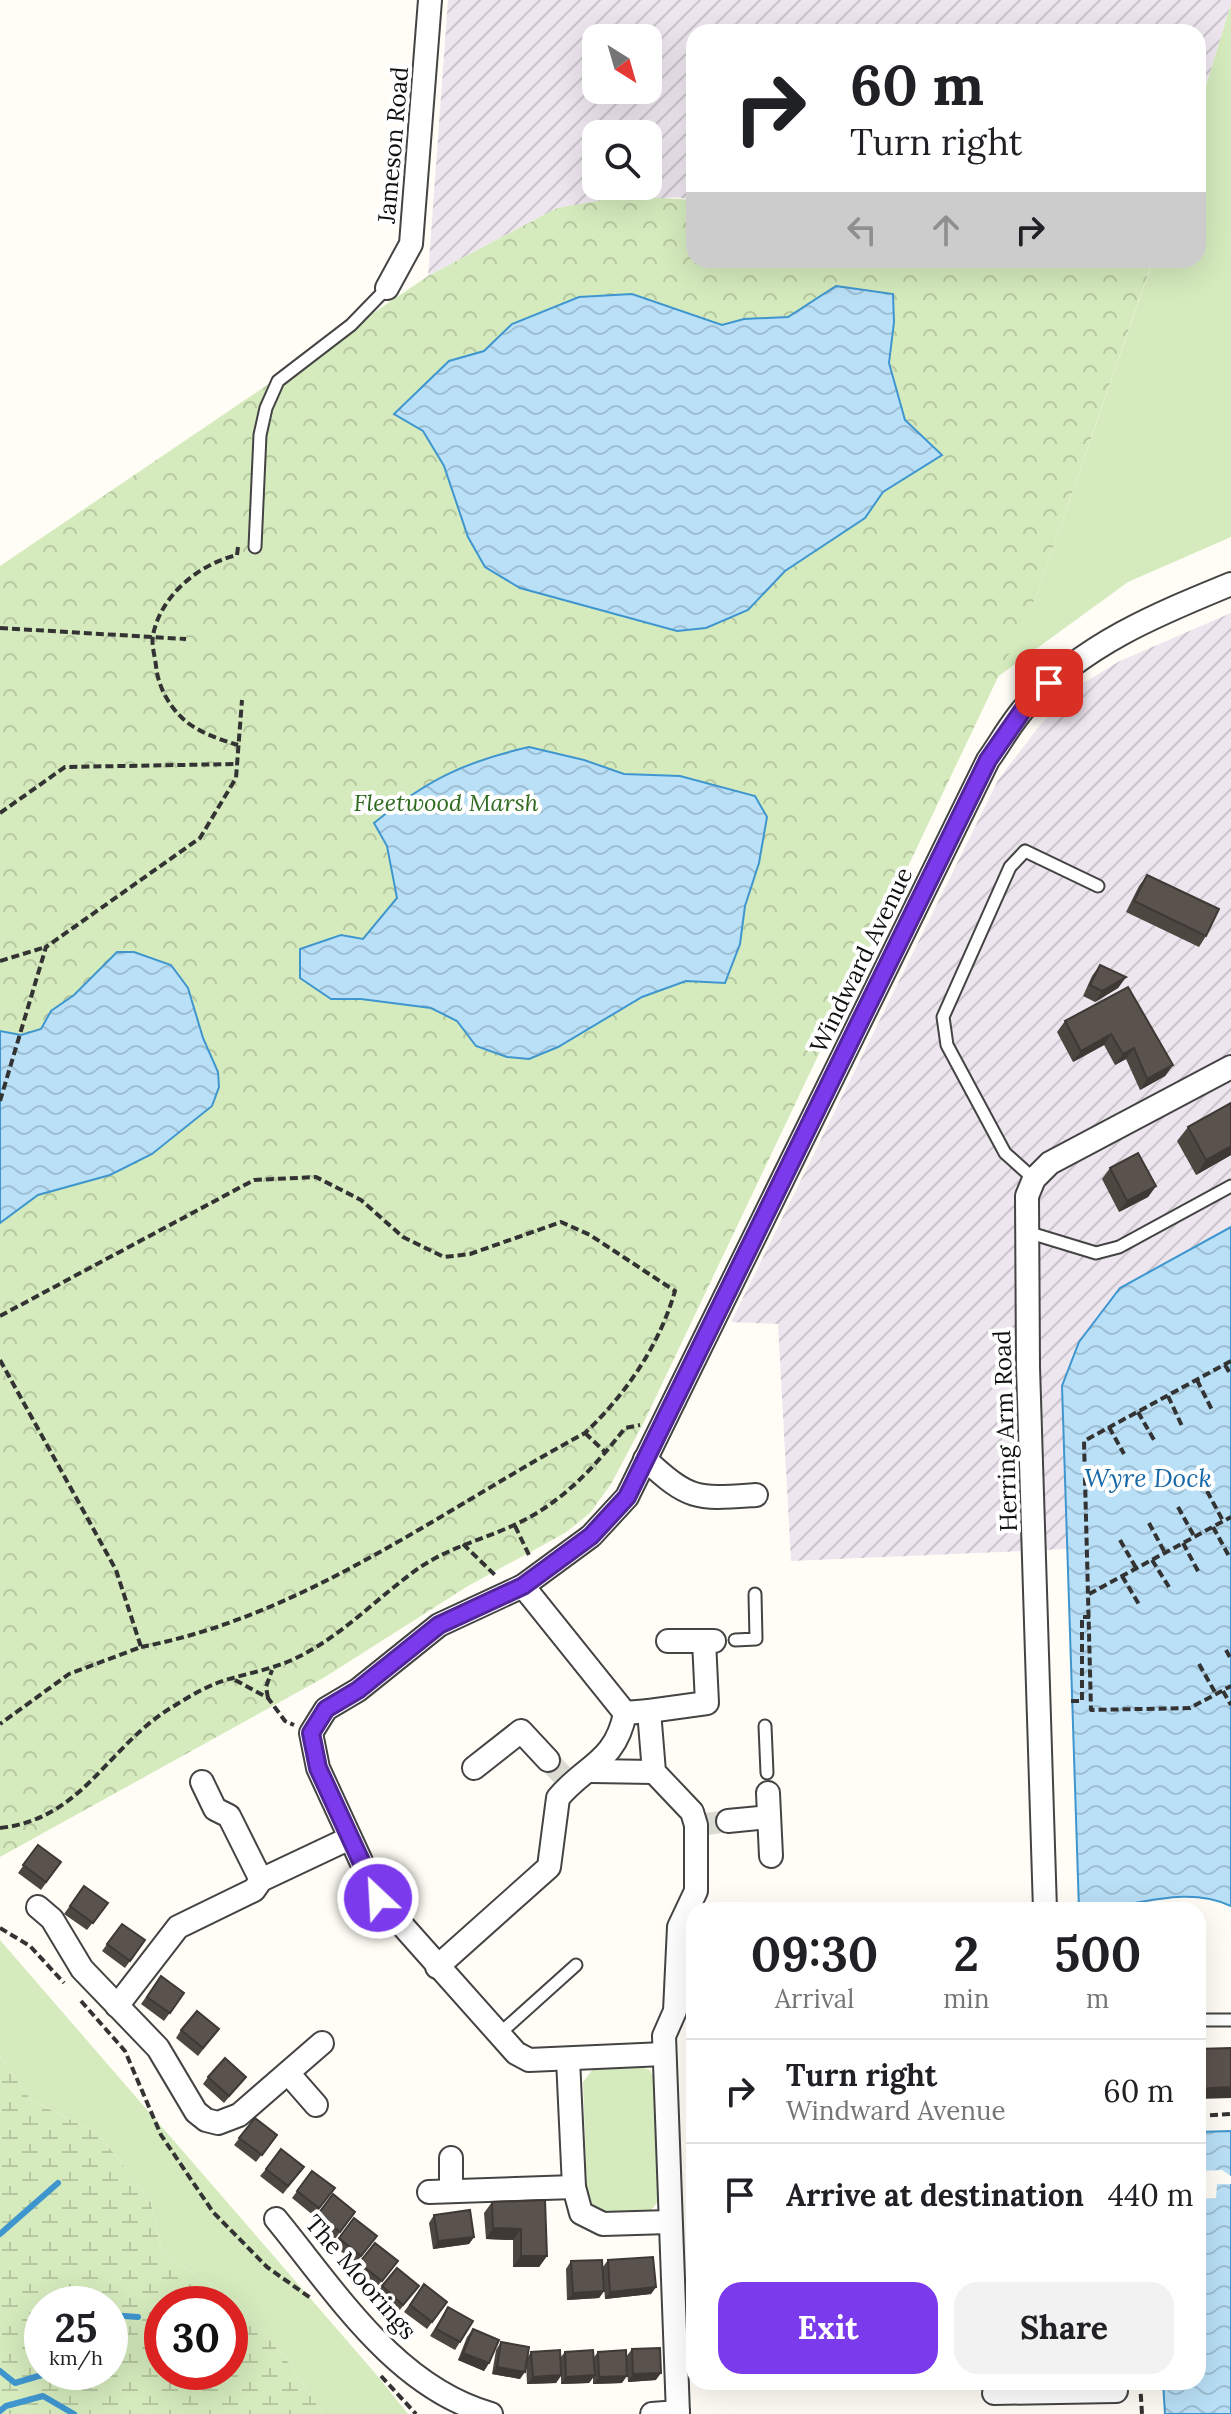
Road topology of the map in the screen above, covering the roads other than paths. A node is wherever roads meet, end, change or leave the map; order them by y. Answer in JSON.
{"nodes":[{"id":1,"x":430,"y":0,"type":"edge"},
{"id":2,"x":387,"y":288,"type":"joint"},
{"id":3,"x":255,"y":547,"type":"dead end"},
{"id":4,"x":1231,"y":584,"type":"edge"},
{"id":5,"x":1098,"y":886,"type":"dead end"},
{"id":6,"x":1231,"y":1067,"type":"edge"},
{"id":7,"x":1034,"y":1179,"type":"junction"},
{"id":8,"x":1231,"y":1186,"type":"edge"},
{"id":9,"x":1026,"y":1232,"type":"junction"},
{"id":10,"x":645,"y":1459,"type":"junction"},
{"id":11,"x":756,"y":1495,"type":"dead end"},
{"id":12,"x":514,"y":1589,"type":"junction"},
{"id":13,"x":755,"y":1594,"type":"dead end"},
{"id":14,"x":668,"y":1641,"type":"dead end"},
{"id":15,"x":718,"y":1641,"type":"junction"},
{"id":16,"x":649,"y":1711,"type":"junction"},
{"id":17,"x":625,"y":1713,"type":"junction"},
{"id":18,"x":765,"y":1726,"type":"dead end"},
{"id":19,"x":474,"y":1768,"type":"dead end"},
{"id":20,"x":592,"y":1771,"type":"junction"},
{"id":21,"x":654,"y":1772,"type":"junction"},
{"id":22,"x":560,"y":1773,"type":"junction"},
{"id":23,"x":202,"y":1782,"type":"dead end"},
{"id":24,"x":767,"y":1783,"type":"joint"},
{"id":25,"x":769,"y":1817,"type":"junction"},
{"id":26,"x":710,"y":1823,"type":"junction"},
{"id":27,"x":350,"y":1838,"type":"junction"},
{"id":28,"x":771,"y":1856,"type":"dead end"},
{"id":29,"x":261,"y":1880,"type":"junction"},
{"id":30,"x":691,"y":1902,"type":"edge"},
{"id":31,"x":1045,"y":1902,"type":"edge"},
{"id":32,"x":38,"y":1907,"type":"dead end"},
{"id":33,"x":686,"y":1912,"type":"edge"},
{"id":34,"x":576,"y":1965,"type":"dead end"},
{"id":35,"x":437,"y":1967,"type":"junction"},
{"id":36,"x":117,"y":2006,"type":"junction"},
{"id":37,"x":685,"y":2011,"type":"edge"},
{"id":38,"x":1206,"y":2020,"type":"edge"},
{"id":39,"x":1231,"y":2020,"type":"edge"},
{"id":40,"x":498,"y":2035,"type":"junction"},
{"id":41,"x":322,"y":2043,"type":"dead end"},
{"id":42,"x":664,"y":2054,"type":"junction"},
{"id":43,"x":568,"y":2059,"type":"junction"},
{"id":44,"x":288,"y":2073,"type":"junction"},
{"id":45,"x":316,"y":2105,"type":"dead end"},
{"id":46,"x":451,"y":2158,"type":"dead end"},
{"id":47,"x":574,"y":2187,"type":"junction"},
{"id":48,"x":451,"y":2191,"type":"junction"},
{"id":49,"x":429,"y":2192,"type":"dead end"},
{"id":50,"x":276,"y":2219,"type":"dead end"},
{"id":51,"x":669,"y":2222,"type":"junction"},
{"id":52,"x":684,"y":2315,"type":"edge"},
{"id":53,"x":1116,"y":2395,"type":"edge"},
{"id":54,"x":994,"y":2396,"type":"edge"},
{"id":55,"x":678,"y":2413,"type":"edge"},
{"id":56,"x":491,"y":2414,"type":"edge"},
{"id":57,"x":652,"y":2414,"type":"edge"}],
"edges":[{"from":1,"to":2,"type":"street","name":"Jameson Road"},
{"from":2,"to":3,"type":"lane"},
{"from":4,"to":10,"type":"street","name":"Windward Avenue"},
{"from":5,"to":7,"type":"lane"},
{"from":6,"to":7,"type":"street"},
{"from":7,"to":9,"type":"street","name":"Herring Arm Road"},
{"from":8,"to":9,"type":"lane"},
{"from":9,"to":31,"type":"street","name":"Herring Arm Road"},
{"from":10,"to":11,"type":"street"},
{"from":10,"to":12,"type":"street","name":"Windward Avenue"},
{"from":12,"to":17,"type":"street"},
{"from":12,"to":27,"type":"street","name":"Windward Avenue"},
{"from":13,"to":15,"type":"lane"},
{"from":14,"to":15,"type":"street"},
{"from":15,"to":16,"type":"street"},
{"from":16,"to":17,"type":"street"},
{"from":16,"to":21,"type":"street"},
{"from":17,"to":20,"type":"street"},
{"from":18,"to":24,"type":"lane"},
{"from":19,"to":22,"type":"street"},
{"from":20,"to":21,"type":"street"},
{"from":20,"to":22,"type":"street"},
{"from":21,"to":26,"type":"street"},
{"from":22,"to":35,"type":"street"},
{"from":23,"to":29,"type":"street"},
{"from":24,"to":25,"type":"street"},
{"from":25,"to":26,"type":"street"},
{"from":25,"to":28,"type":"street"},
{"from":26,"to":30,"type":"street"},
{"from":27,"to":29,"type":"street"},
{"from":27,"to":35,"type":"street"},
{"from":29,"to":36,"type":"street"},
{"from":32,"to":36,"type":"street"},
{"from":33,"to":37,"type":"street"},
{"from":34,"to":40,"type":"lane"},
{"from":35,"to":40,"type":"street"},
{"from":36,"to":44,"type":"street"},
{"from":37,"to":42,"type":"street"},
{"from":38,"to":39,"type":"lane"},
{"from":40,"to":43,"type":"street"},
{"from":41,"to":44,"type":"street"},
{"from":42,"to":43,"type":"street"},
{"from":42,"to":51,"type":"street"},
{"from":43,"to":47,"type":"street"},
{"from":44,"to":45,"type":"street"},
{"from":46,"to":48,"type":"street"},
{"from":47,"to":48,"type":"street"},
{"from":47,"to":51,"type":"street"},
{"from":48,"to":49,"type":"street"},
{"from":50,"to":56,"type":"street","name":"The Moorings"},
{"from":51,"to":52,"type":"street"},
{"from":52,"to":55,"type":"street"},
{"from":53,"to":54,"type":"street"},
{"from":55,"to":57,"type":"street"}]}
